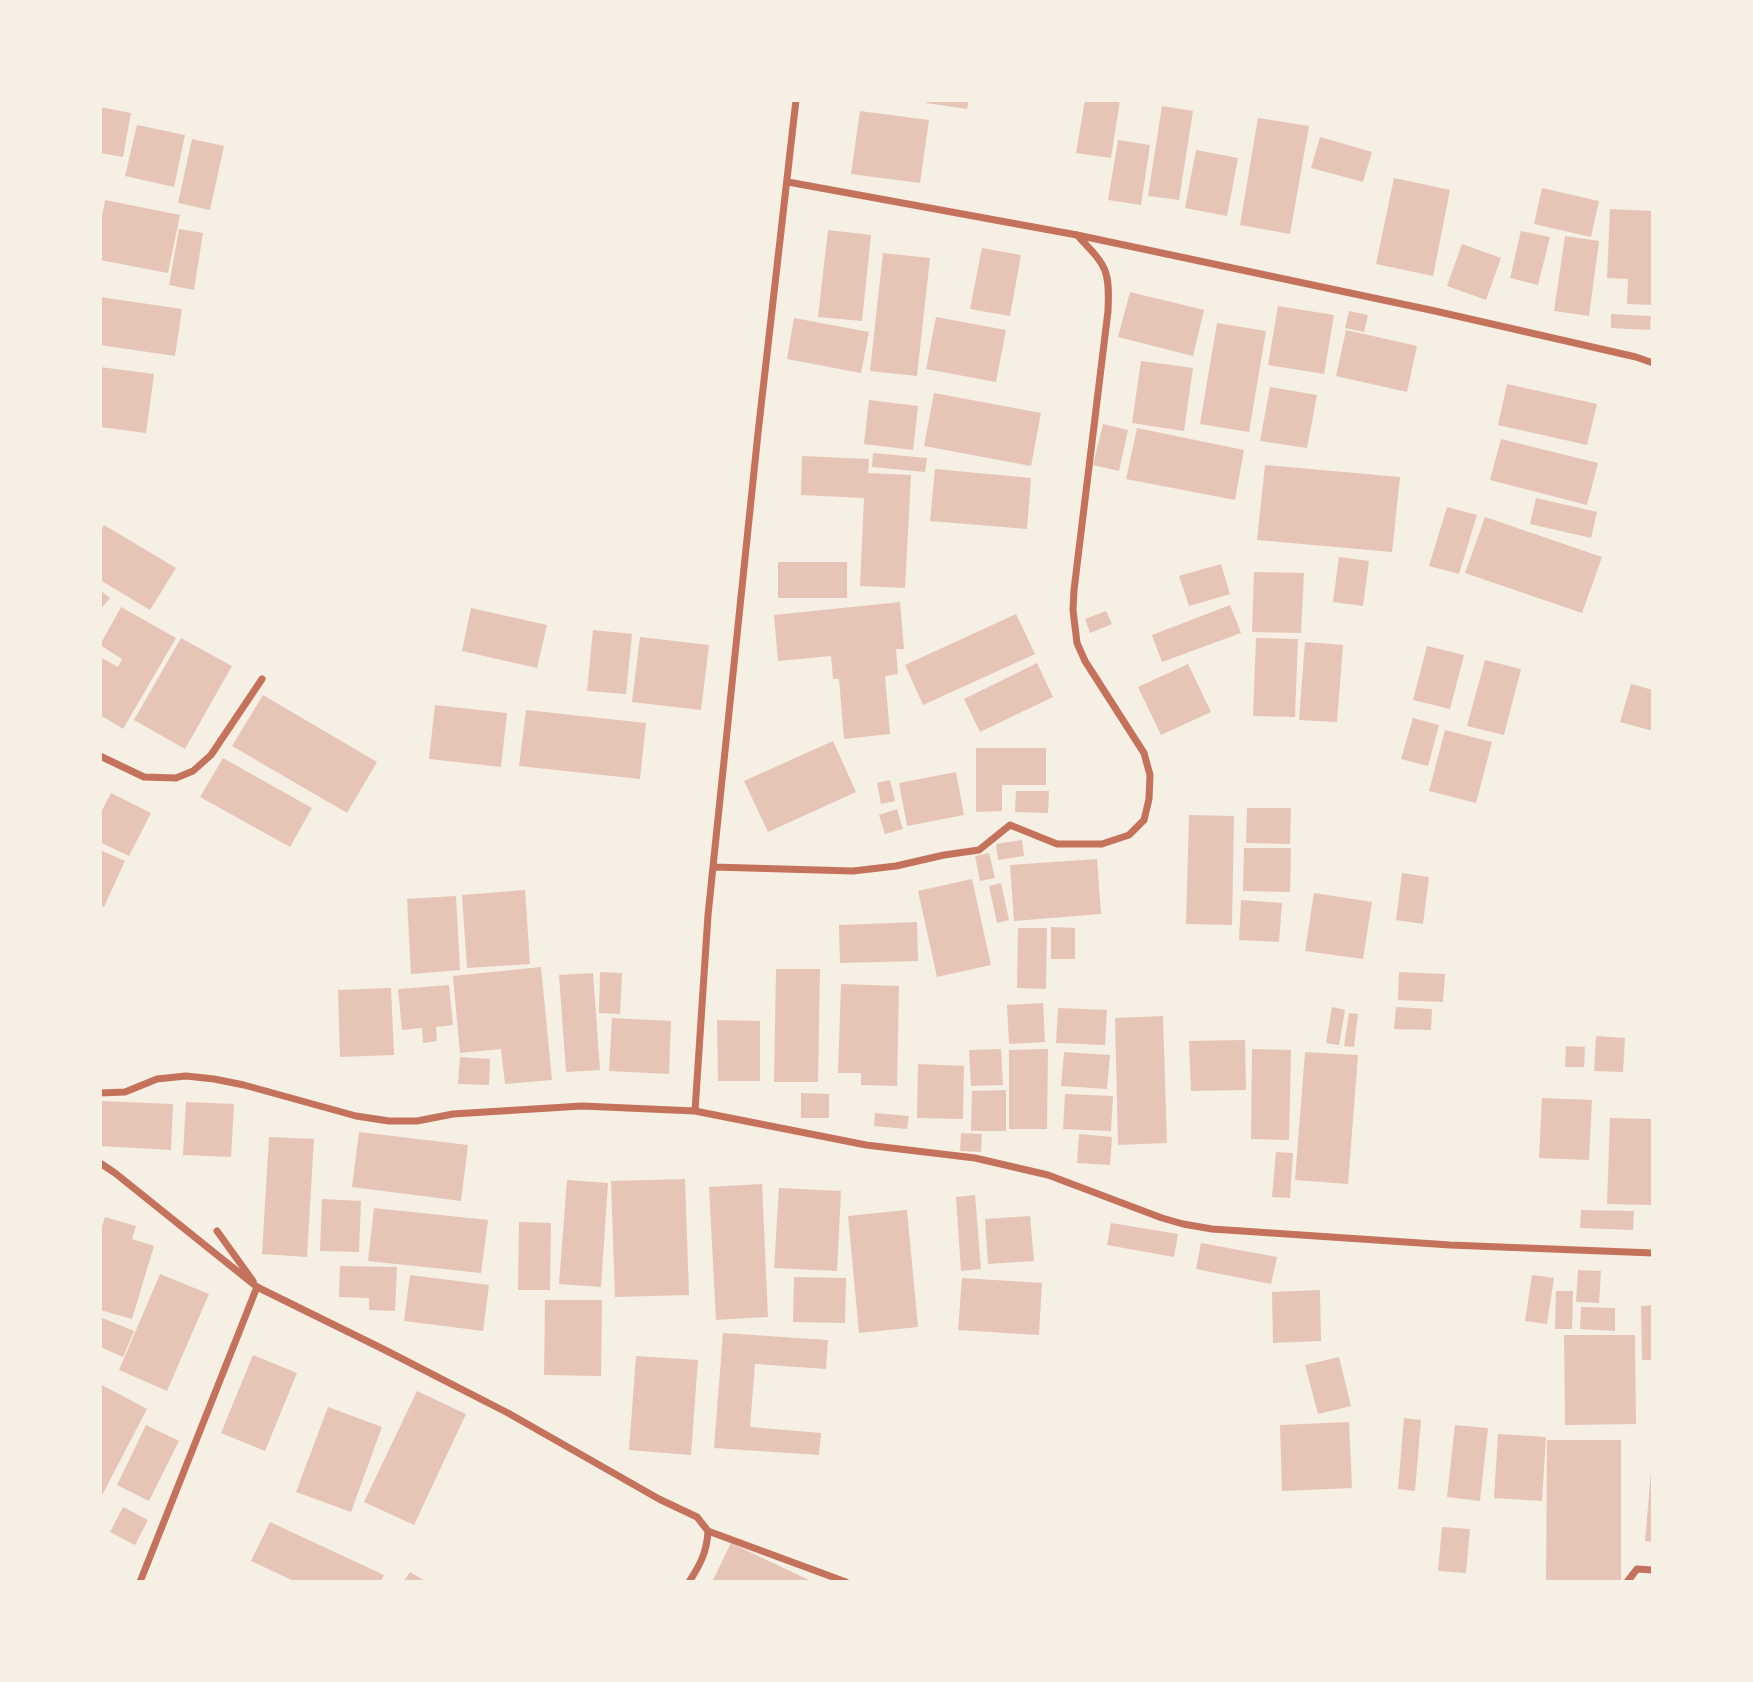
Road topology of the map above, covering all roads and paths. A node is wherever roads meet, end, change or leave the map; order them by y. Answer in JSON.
{"nodes":[{"id":1,"x":796,"y":100,"type":"edge"},
{"id":2,"x":788,"y":181,"type":"junction"},
{"id":3,"x":1077,"y":235,"type":"junction"},
{"id":4,"x":1653,"y":363,"type":"edge"},
{"id":5,"x":262,"y":679,"type":"dead end"},
{"id":6,"x":100,"y":756,"type":"edge"},
{"id":7,"x":713,"y":867,"type":"junction"},
{"id":8,"x":100,"y":1093,"type":"edge"},
{"id":9,"x":695,"y":1111,"type":"junction"},
{"id":10,"x":100,"y":1163,"type":"edge"},
{"id":11,"x":217,"y":1231,"type":"dead end"},
{"id":12,"x":1653,"y":1253,"type":"edge"},
{"id":13,"x":257,"y":1287,"type":"junction"},
{"id":14,"x":708,"y":1531,"type":"junction"},
{"id":15,"x":1653,"y":1570,"type":"edge"},
{"id":16,"x":140,"y":1582,"type":"edge"},
{"id":17,"x":689,"y":1582,"type":"edge"},
{"id":18,"x":846,"y":1582,"type":"edge"},
{"id":19,"x":1627,"y":1582,"type":"edge"}],
"edges":[{"from":1,"to":2,"type":"street"},
{"from":2,"to":3,"type":"street"},
{"from":2,"to":7,"type":"street"},
{"from":3,"to":4,"type":"street"},
{"from":3,"to":7,"type":"street"},
{"from":5,"to":6,"type":"street"},
{"from":7,"to":9,"type":"street"},
{"from":8,"to":9,"type":"street"},
{"from":9,"to":12,"type":"street"},
{"from":10,"to":13,"type":"street"},
{"from":11,"to":13,"type":"street"},
{"from":13,"to":14,"type":"street"},
{"from":13,"to":16,"type":"street"},
{"from":14,"to":17,"type":"street"},
{"from":14,"to":18,"type":"street"},
{"from":15,"to":19,"type":"street"}]}
